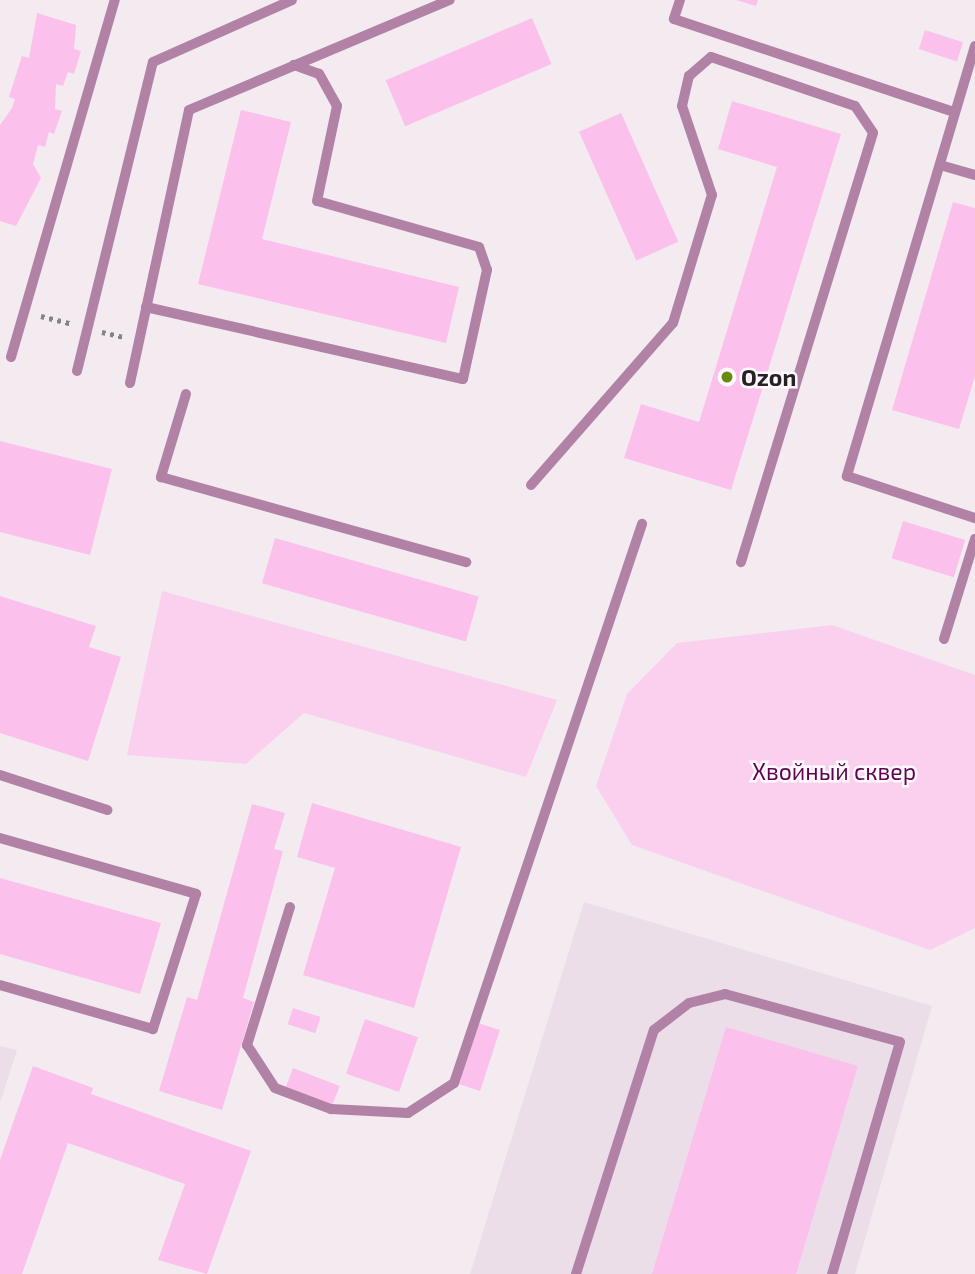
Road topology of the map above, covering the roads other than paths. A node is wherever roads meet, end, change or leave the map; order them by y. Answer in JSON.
{"nodes":[{"id":1,"x":115,"y":0,"type":"edge"},
{"id":2,"x":292,"y":0,"type":"edge"},
{"id":3,"x":450,"y":0,"type":"edge"},
{"id":4,"x":680,"y":0,"type":"edge"},
{"id":5,"x":975,"y":46,"type":"edge"},
{"id":6,"x":294,"y":65,"type":"junction"},
{"id":7,"x":954,"y":112,"type":"junction"},
{"id":8,"x":940,"y":165,"type":"junction"},
{"id":9,"x":975,"y":175,"type":"edge"},
{"id":10,"x":146,"y":307,"type":"junction"},
{"id":11,"x":10,"y":357,"type":"dead end"},
{"id":12,"x":77,"y":371,"type":"dead end"},
{"id":13,"x":130,"y":383,"type":"dead end"},
{"id":14,"x":186,"y":394,"type":"dead end"},
{"id":15,"x":531,"y":485,"type":"dead end"},
{"id":16,"x":975,"y":518,"type":"edge"},
{"id":17,"x":642,"y":524,"type":"dead end"},
{"id":18,"x":975,"y":539,"type":"edge"},
{"id":19,"x":466,"y":562,"type":"dead end"},
{"id":20,"x":741,"y":562,"type":"dead end"},
{"id":21,"x":944,"y":639,"type":"dead end"},
{"id":22,"x":0,"y":775,"type":"edge"},
{"id":23,"x":107,"y":810,"type":"dead end"},
{"id":24,"x":0,"y":838,"type":"edge"},
{"id":25,"x":290,"y":907,"type":"dead end"},
{"id":26,"x":0,"y":985,"type":"edge"},
{"id":27,"x":576,"y":1274,"type":"edge"},
{"id":28,"x":832,"y":1274,"type":"edge"}],
"edges":[{"from":1,"to":11,"type":"lane"},
{"from":2,"to":12,"type":"lane"},
{"from":3,"to":6,"type":"lane"},
{"from":4,"to":7,"type":"lane"},
{"from":5,"to":7,"type":"lane"},
{"from":6,"to":10,"type":"lane"},
{"from":6,"to":10,"type":"lane"},
{"from":7,"to":8,"type":"lane"},
{"from":8,"to":9,"type":"lane"},
{"from":8,"to":16,"type":"lane"},
{"from":10,"to":13,"type":"lane"},
{"from":14,"to":19,"type":"lane"},
{"from":15,"to":20,"type":"lane"},
{"from":17,"to":25,"type":"lane"},
{"from":18,"to":21,"type":"lane"},
{"from":22,"to":23,"type":"lane"},
{"from":24,"to":26,"type":"lane"},
{"from":27,"to":28,"type":"lane"}]}
